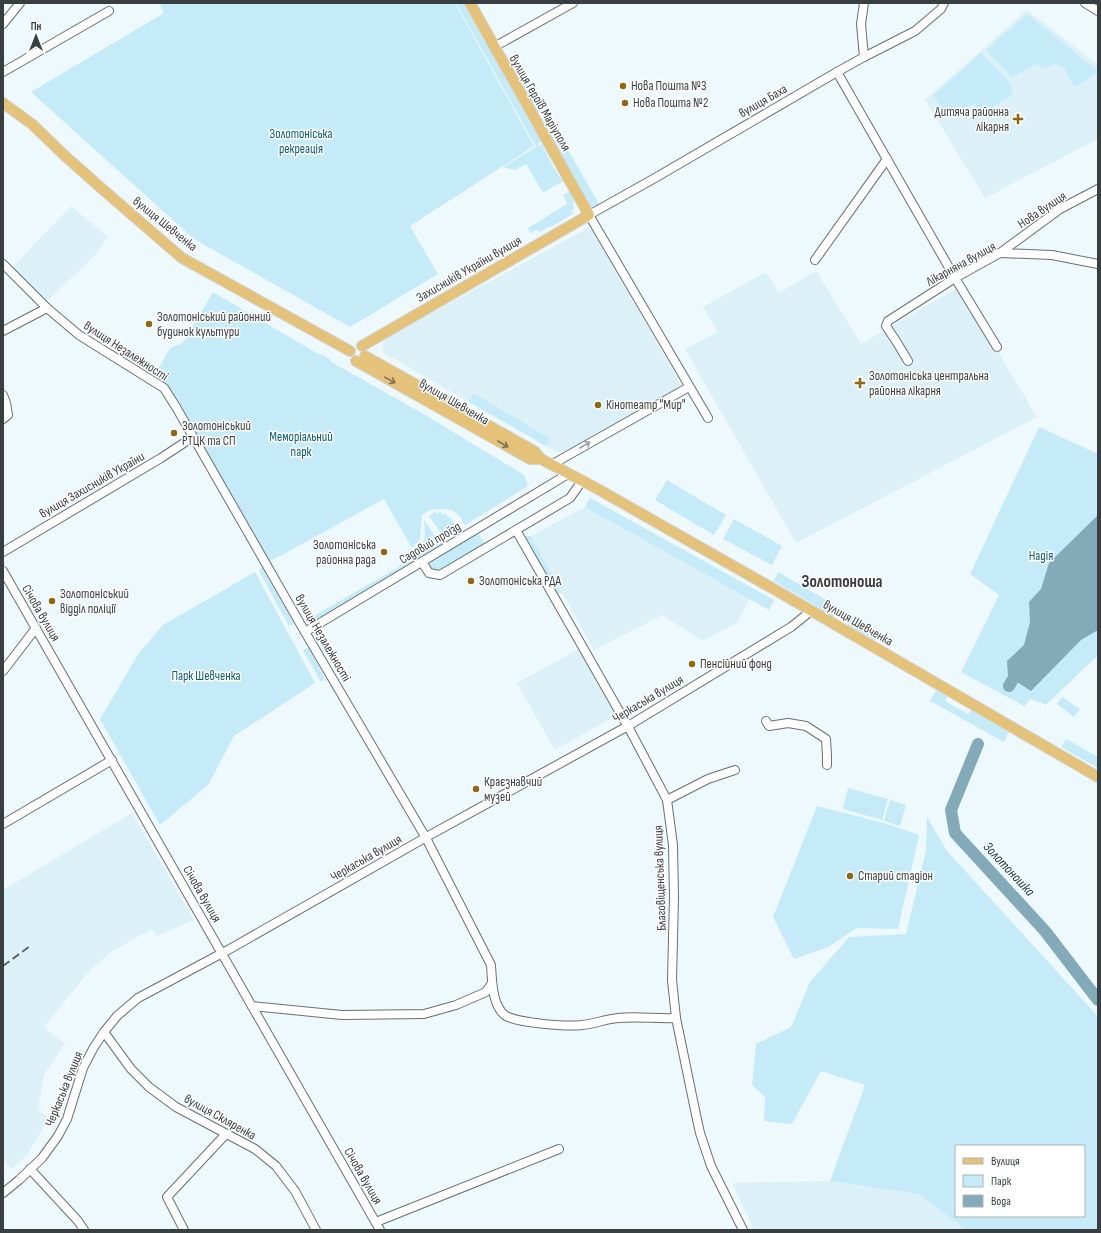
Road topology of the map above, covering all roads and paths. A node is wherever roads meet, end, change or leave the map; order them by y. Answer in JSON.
{"nodes":[{"id":1,"x":20,"y":3,"type":"edge"},
{"id":2,"x":470,"y":3,"type":"edge"},
{"id":3,"x":573,"y":3,"type":"edge"},
{"id":4,"x":864,"y":3,"type":"edge"},
{"id":5,"x":944,"y":3,"type":"edge"},
{"id":6,"x":1085,"y":3,"type":"edge"},
{"id":7,"x":109,"y":11,"type":"dead end"},
{"id":8,"x":1098,"y":11,"type":"edge"},
{"id":9,"x":3,"y":24,"type":"edge"},
{"id":10,"x":494,"y":47,"type":"junction"},
{"id":11,"x":864,"y":57,"type":"junction"},
{"id":12,"x":3,"y":72,"type":"edge"},
{"id":13,"x":837,"y":72,"type":"junction"},
{"id":14,"x":3,"y":103,"type":"edge"},
{"id":15,"x":887,"y":158,"type":"junction"},
{"id":16,"x":1098,"y":189,"type":"edge"},
{"id":17,"x":589,"y":215,"type":"junction"},
{"id":18,"x":1000,"y":253,"type":"junction"},
{"id":19,"x":815,"y":260,"type":"dead end"},
{"id":20,"x":3,"y":264,"type":"edge"},
{"id":21,"x":1098,"y":264,"type":"edge"},
{"id":22,"x":955,"y":278,"type":"junction"},
{"id":23,"x":47,"y":308,"type":"junction"},
{"id":24,"x":3,"y":331,"type":"edge"},
{"id":25,"x":997,"y":348,"type":"dead end"},
{"id":26,"x":350,"y":351,"type":"joint"},
{"id":27,"x":361,"y":354,"type":"junction"},
{"id":28,"x":908,"y":361,"type":"dead end"},
{"id":29,"x":690,"y":387,"type":"junction"},
{"id":30,"x":3,"y":395,"type":"edge"},
{"id":31,"x":708,"y":418,"type":"dead end"},
{"id":32,"x":3,"y":419,"type":"edge"},
{"id":33,"x":193,"y":437,"type":"junction"},
{"id":34,"x":551,"y":465,"type":"junction"},
{"id":35,"x":568,"y":474,"type":"junction"},
{"id":36,"x":582,"y":481,"type":"junction"},
{"id":37,"x":516,"y":530,"type":"junction"},
{"id":38,"x":3,"y":552,"type":"edge"},
{"id":39,"x":422,"y":562,"type":"junction"},
{"id":40,"x":3,"y":571,"type":"edge"},
{"id":41,"x":811,"y":611,"type":"junction"},
{"id":42,"x":36,"y":628,"type":"junction"},
{"id":43,"x":305,"y":632,"type":"junction"},
{"id":44,"x":3,"y":670,"type":"edge"},
{"id":45,"x":766,"y":721,"type":"dead end"},
{"id":46,"x":628,"y":726,"type":"junction"},
{"id":47,"x":112,"y":760,"type":"junction"},
{"id":48,"x":827,"y":765,"type":"dead end"},
{"id":49,"x":735,"y":770,"type":"dead end"},
{"id":50,"x":1098,"y":777,"type":"edge"},
{"id":51,"x":667,"y":800,"type":"junction"},
{"id":52,"x":3,"y":824,"type":"edge"},
{"id":53,"x":426,"y":838,"type":"junction"},
{"id":54,"x":222,"y":953,"type":"junction"},
{"id":55,"x":492,"y":983,"type":"junction"},
{"id":56,"x":252,"y":1006,"type":"junction"},
{"id":57,"x":676,"y":1018,"type":"junction"},
{"id":58,"x":104,"y":1032,"type":"junction"},
{"id":59,"x":226,"y":1134,"type":"junction"},
{"id":60,"x":559,"y":1149,"type":"dead end"},
{"id":61,"x":30,"y":1169,"type":"junction"},
{"id":62,"x":5,"y":1189,"type":"edge"},
{"id":63,"x":376,"y":1222,"type":"junction"},
{"id":64,"x":84,"y":1230,"type":"edge"},
{"id":65,"x":184,"y":1230,"type":"edge"},
{"id":66,"x":316,"y":1230,"type":"edge"},
{"id":67,"x":380,"y":1230,"type":"edge"},
{"id":68,"x":743,"y":1230,"type":"edge"}],
"edges":[{"from":1,"to":9,"type":"street"},
{"from":2,"to":10,"type":"main road","name":"вулиця Героїв Маріуполя"},
{"from":3,"to":10,"type":"street"},
{"from":4,"to":11,"type":"street"},
{"from":5,"to":11,"type":"street","name":"вулиця Баха"},
{"from":6,"to":8,"type":"street"},
{"from":7,"to":12,"type":"street"},
{"from":10,"to":17,"type":"main road","name":"вулиця Героїв Маріуполя"},
{"from":11,"to":13,"type":"street","name":"вулиця Баха"},
{"from":13,"to":15,"type":"street"},
{"from":13,"to":17,"type":"street","name":"вулиця Баха"},
{"from":14,"to":26,"type":"main road","name":"вулиця Шевченка"},
{"from":15,"to":19,"type":"street"},
{"from":15,"to":22,"type":"street"},
{"from":16,"to":18,"type":"street","name":"Нова вулиця"},
{"from":17,"to":27,"type":"main road","name":"Захисників України вулиця"},
{"from":17,"to":29,"type":"street"},
{"from":18,"to":21,"type":"street","name":"Лікарняна вулиця"},
{"from":18,"to":22,"type":"street","name":"Лікарняна вулиця"},
{"from":20,"to":23,"type":"street","name":"вулиця Незалежності"},
{"from":22,"to":25,"type":"street"},
{"from":22,"to":28,"type":"street","name":"Лікарняна вулиця"},
{"from":23,"to":24,"type":"street"},
{"from":23,"to":33,"type":"street","name":"вулиця Незалежності"},
{"from":26,"to":27,"type":"main road","name":"Захисників України вулиця"},
{"from":27,"to":34,"type":"main road","name":"вулиця Шевченка"},
{"from":29,"to":31,"type":"street"},
{"from":34,"to":29,"type":"street","one_way":true},
{"from":30,"to":32,"type":"street"},
{"from":33,"to":38,"type":"street","name":"вулиця Захисників України"},
{"from":33,"to":43,"type":"street","name":"вулиця Незалежності"},
{"from":34,"to":35,"type":"main road","name":"вулиця Шевченка"},
{"from":35,"to":36,"type":"main road","name":"вулиця Шевченка"},
{"from":35,"to":39,"type":"street","name":"Садовий проїзд"},
{"from":36,"to":37,"type":"street"},
{"from":36,"to":41,"type":"main road","name":"вулиця Шевченка"},
{"from":37,"to":39,"type":"street"},
{"from":37,"to":46,"type":"street","name":"Благовіщенська вулиця"},
{"from":39,"to":43,"type":"street","name":"Садовий проїзд"},
{"from":40,"to":42,"type":"street","name":"Січова вулиця"},
{"from":41,"to":46,"type":"street","name":"Черкаська вулиця"},
{"from":41,"to":50,"type":"main road","name":"вулиця Шевченка"},
{"from":42,"to":44,"type":"street"},
{"from":42,"to":47,"type":"street","name":"Січова вулиця"},
{"from":43,"to":53,"type":"street","name":"вулиця Незалежності"},
{"from":45,"to":48,"type":"street"},
{"from":46,"to":51,"type":"street","name":"Благовіщенська вулиця"},
{"from":46,"to":53,"type":"street","name":"Черкаська вулиця"},
{"from":47,"to":52,"type":"street"},
{"from":47,"to":54,"type":"street","name":"Січова вулиця"},
{"from":49,"to":51,"type":"street"},
{"from":51,"to":57,"type":"street","name":"Благовіщенська вулиця"},
{"from":53,"to":54,"type":"street","name":"Черкаська вулиця"},
{"from":53,"to":55,"type":"street","name":"вулиця Незалежності"},
{"from":54,"to":56,"type":"street","name":"Січова вулиця"},
{"from":54,"to":58,"type":"street","name":"Черкаська вулиця"},
{"from":55,"to":56,"type":"street"},
{"from":55,"to":57,"type":"street","name":"вулиця Незалежності"},
{"from":56,"to":63,"type":"street","name":"Січова вулиця"},
{"from":57,"to":68,"type":"street","name":"Благовіщенська вулиця"},
{"from":58,"to":59,"type":"street","name":"вулиця Скляренка"},
{"from":58,"to":61,"type":"street","name":"Черкаська вулиця"},
{"from":59,"to":65,"type":"street"},
{"from":59,"to":66,"type":"street","name":"вулиця Скляренка"},
{"from":60,"to":63,"type":"street"},
{"from":61,"to":62,"type":"street","name":"Черкаська вулиця"},
{"from":61,"to":64,"type":"street"},
{"from":63,"to":67,"type":"street","name":"Січова вулиця"}]}
